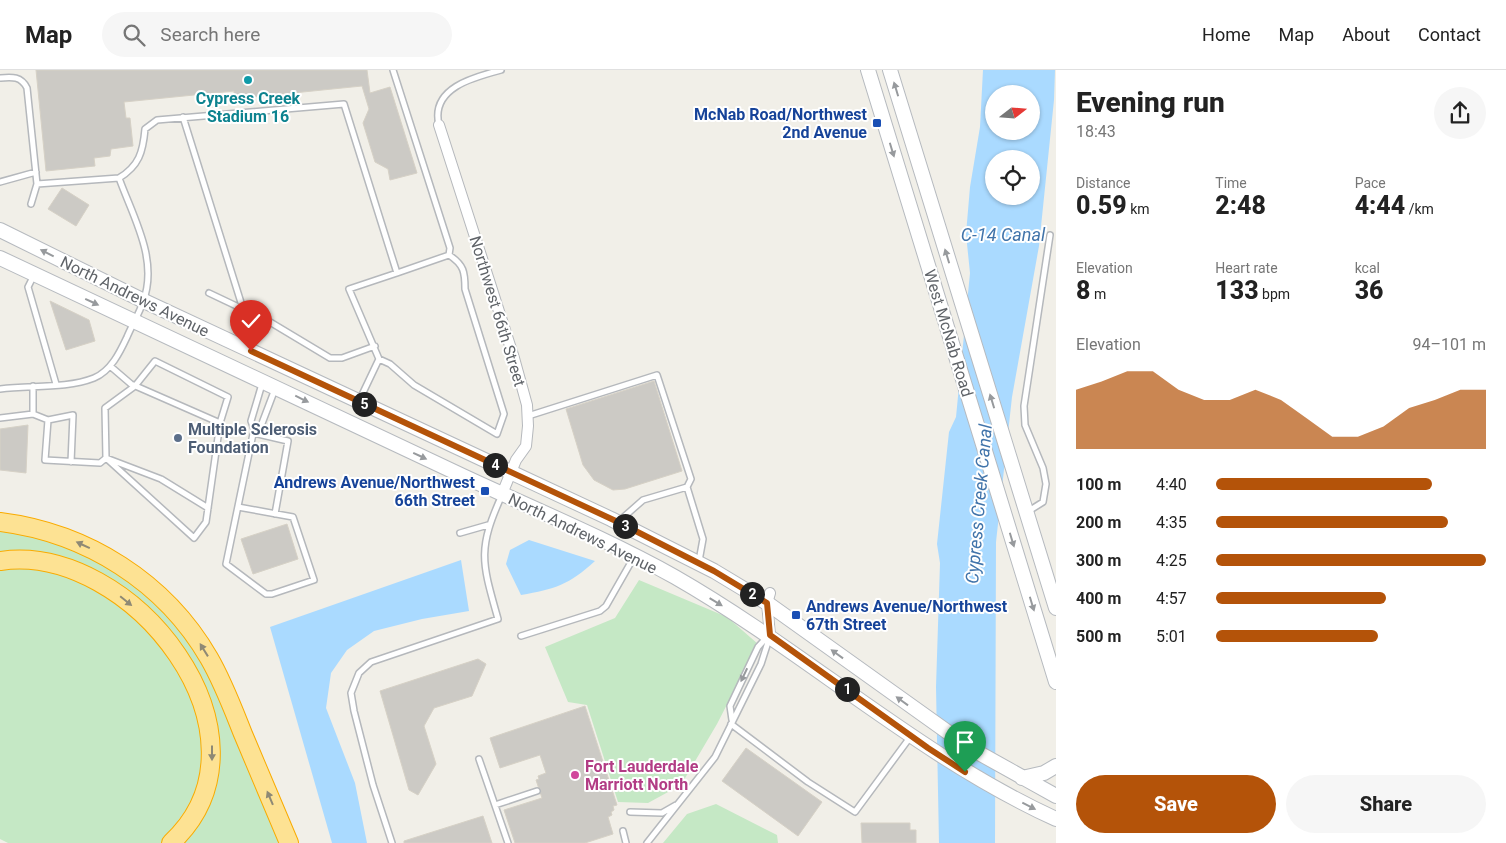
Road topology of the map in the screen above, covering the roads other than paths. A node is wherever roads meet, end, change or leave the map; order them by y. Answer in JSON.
{"nodes":[{"id":1,"x":393,"y":70,"type":"edge"},
{"id":2,"x":501,"y":70,"type":"edge"},
{"id":3,"x":868,"y":70,"type":"edge"},
{"id":4,"x":890,"y":70,"type":"edge"},
{"id":5,"x":482,"y":72,"type":"edge"},
{"id":6,"x":0,"y":78,"type":"edge"},
{"id":7,"x":183,"y":118,"type":"junction"},
{"id":8,"x":439,"y":125,"type":"joint"},
{"id":9,"x":36,"y":172,"type":"junction"},
{"id":10,"x":119,"y":178,"type":"junction"},
{"id":11,"x":0,"y":182,"type":"edge"},
{"id":12,"x":37,"y":184,"type":"junction"},
{"id":13,"x":31,"y":204,"type":"dead end"},
{"id":14,"x":0,"y":230,"type":"edge"},
{"id":15,"x":1050,"y":235,"type":"dead end"},
{"id":16,"x":449,"y":255,"type":"junction"},
{"id":17,"x":0,"y":258,"type":"edge"},
{"id":18,"x":34,"y":274,"type":"junction"},
{"id":19,"x":397,"y":274,"type":"junction"},
{"id":20,"x":209,"y":293,"type":"dead end"},
{"id":21,"x":144,"y":301,"type":"junction"},
{"id":22,"x":243,"y":309,"type":"junction"},
{"id":23,"x":134,"y":322,"type":"junction"},
{"id":24,"x":375,"y":346,"type":"junction"},
{"id":25,"x":380,"y":359,"type":"junction"},
{"id":26,"x":110,"y":366,"type":"junction"},
{"id":27,"x":56,"y":384,"type":"junction"},
{"id":28,"x":269,"y":384,"type":"junction"},
{"id":29,"x":33,"y":386,"type":"junction"},
{"id":30,"x":135,"y":386,"type":"junction"},
{"id":31,"x":0,"y":389,"type":"edge"},
{"id":32,"x":359,"y":401,"type":"junction"},
{"id":33,"x":33,"y":414,"type":"junction"},
{"id":34,"x":528,"y":416,"type":"junction"},
{"id":35,"x":0,"y":418,"type":"edge"},
{"id":36,"x":48,"y":420,"type":"junction"},
{"id":37,"x":220,"y":423,"type":"junction"},
{"id":38,"x":253,"y":431,"type":"junction"},
{"id":39,"x":106,"y":458,"type":"junction"},
{"id":40,"x":71,"y":462,"type":"junction"},
{"id":41,"x":511,"y":472,"type":"junction"},
{"id":42,"x":687,"y":486,"type":"junction"},
{"id":43,"x":502,"y":494,"type":"junction"},
{"id":44,"x":208,"y":508,"type":"junction"},
{"id":45,"x":238,"y":508,"type":"junction"},
{"id":46,"x":1026,"y":512,"type":"junction"},
{"id":47,"x":275,"y":514,"type":"junction"},
{"id":48,"x":300,"y":515,"type":"dead end"},
{"id":49,"x":293,"y":518,"type":"junction"},
{"id":50,"x":0,"y":522,"type":"edge"},
{"id":51,"x":618,"y":522,"type":"junction"},
{"id":52,"x":488,"y":525,"type":"junction"},
{"id":53,"x":460,"y":533,"type":"dead end"},
{"id":54,"x":634,"y":557,"type":"junction"},
{"id":55,"x":1040,"y":558,"type":"junction"},
{"id":56,"x":0,"y":561,"type":"edge"},
{"id":57,"x":698,"y":563,"type":"junction"},
{"id":58,"x":1020,"y":564,"type":"junction"},
{"id":59,"x":768,"y":598,"type":"junction"},
{"id":60,"x":1056,"y":608,"type":"edge"},
{"id":61,"x":770,"y":635,"type":"junction"},
{"id":62,"x":521,"y":636,"type":"dead end"},
{"id":63,"x":1056,"y":682,"type":"edge"},
{"id":64,"x":731,"y":722,"type":"junction"},
{"id":65,"x":911,"y":736,"type":"junction"},
{"id":66,"x":479,"y":759,"type":"dead end"},
{"id":67,"x":1056,"y":766,"type":"edge"},
{"id":68,"x":1022,"y":778,"type":"junction"},
{"id":69,"x":537,"y":791,"type":"dead end"},
{"id":70,"x":1056,"y":796,"type":"edge"},
{"id":71,"x":678,"y":804,"type":"junction"},
{"id":72,"x":495,"y":805,"type":"junction"},
{"id":73,"x":630,"y":812,"type":"dead end"},
{"id":74,"x":1056,"y":819,"type":"edge"},
{"id":75,"x":623,"y":832,"type":"dead end"},
{"id":76,"x":171,"y":843,"type":"edge"},
{"id":77,"x":289,"y":843,"type":"edge"},
{"id":78,"x":392,"y":843,"type":"edge"},
{"id":79,"x":508,"y":843,"type":"edge"},
{"id":80,"x":626,"y":843,"type":"edge"},
{"id":81,"x":647,"y":843,"type":"edge"}],
"edges":[{"from":1,"to":16,"type":"lane"},
{"from":2,"to":5,"type":"lane"},
{"from":3,"to":58,"type":"main road","name":"West McNab Road","one_way":true},
{"from":46,"to":4,"type":"main road","name":"West McNab Road","one_way":true},
{"from":5,"to":8,"type":"lane"},
{"from":6,"to":9,"type":"lane"},
{"from":7,"to":10,"type":"lane"},
{"from":7,"to":19,"type":"lane"},
{"from":7,"to":22,"type":"lane"},
{"from":8,"to":34,"type":"street","name":"Northwest 66th Street"},
{"from":9,"to":11,"type":"lane"},
{"from":9,"to":12,"type":"lane"},
{"from":10,"to":12,"type":"lane"},
{"from":10,"to":21,"type":"lane"},
{"from":12,"to":13,"type":"lane"},
{"from":21,"to":14,"type":"main road","name":"North Andrews Avenue","one_way":true},
{"from":15,"to":46,"type":"lane"},
{"from":16,"to":19,"type":"lane"},
{"from":16,"to":25,"type":"lane"},
{"from":17,"to":18,"type":"main road","name":"North Andrews Avenue"},
{"from":18,"to":23,"type":"main road","name":"North Andrews Avenue","one_way":true},
{"from":18,"to":27,"type":"lane"},
{"from":19,"to":24,"type":"lane"},
{"from":20,"to":22,"type":"lane"},
{"from":21,"to":23,"type":"lane"},
{"from":21,"to":32,"type":"main road","name":"North Andrews Avenue"},
{"from":22,"to":24,"type":"lane"},
{"from":23,"to":26,"type":"lane"},
{"from":23,"to":28,"type":"main road","name":"North Andrews Avenue"},
{"from":24,"to":25,"type":"lane"},
{"from":25,"to":32,"type":"lane"},
{"from":26,"to":27,"type":"lane"},
{"from":26,"to":30,"type":"lane"},
{"from":27,"to":29,"type":"lane"},
{"from":28,"to":38,"type":"lane"},
{"from":28,"to":38,"type":"lane"},
{"from":28,"to":43,"type":"main road","name":"North Andrews Avenue","one_way":true},
{"from":29,"to":31,"type":"lane"},
{"from":29,"to":33,"type":"lane"},
{"from":30,"to":37,"type":"lane"},
{"from":30,"to":37,"type":"lane"},
{"from":30,"to":39,"type":"lane"},
{"from":32,"to":41,"type":"main road","name":"North Andrews Avenue"},
{"from":33,"to":35,"type":"lane"},
{"from":33,"to":36,"type":"lane"},
{"from":34,"to":41,"type":"street","name":"Northwest 66th Street"},
{"from":34,"to":42,"type":"lane"},
{"from":36,"to":40,"type":"lane"},
{"from":36,"to":40,"type":"lane"},
{"from":37,"to":44,"type":"lane"},
{"from":38,"to":45,"type":"lane"},
{"from":38,"to":47,"type":"lane"},
{"from":39,"to":40,"type":"lane"},
{"from":39,"to":44,"type":"lane"},
{"from":39,"to":44,"type":"lane"},
{"from":41,"to":43,"type":"street","name":"Northwest 66th Street"},
{"from":41,"to":51,"type":"main road","name":"North Andrews Avenue"},
{"from":42,"to":51,"type":"lane"},
{"from":42,"to":57,"type":"lane"},
{"from":43,"to":52,"type":"lane"},
{"from":43,"to":54,"type":"main road","name":"North Andrews Avenue"},
{"from":45,"to":47,"type":"lane"},
{"from":45,"to":49,"type":"lane"},
{"from":46,"to":55,"type":"main road","name":"West McNab Road"},
{"from":47,"to":49,"type":"lane"},
{"from":48,"to":49,"type":"lane"},
{"from":77,"to":50,"type":"highway","one_way":true},
{"from":51,"to":57,"type":"main road","name":"North Andrews Avenue"},
{"from":52,"to":53,"type":"lane"},
{"from":52,"to":78,"type":"lane"},
{"from":54,"to":61,"type":"main road","name":"North Andrews Avenue","one_way":true},
{"from":54,"to":62,"type":"lane"},
{"from":55,"to":58,"type":"main road"},
{"from":55,"to":60,"type":"main road","name":"West McNab Road"},
{"from":56,"to":76,"type":"highway","one_way":true},
{"from":57,"to":59,"type":"main road","name":"North Andrews Avenue"},
{"from":58,"to":63,"type":"main road","name":"West McNab Road","one_way":true},
{"from":59,"to":61,"type":"street"},
{"from":68,"to":59,"type":"main road","name":"North Andrews Avenue","one_way":true},
{"from":61,"to":64,"type":"lane"},
{"from":61,"to":64,"type":"lane","one_way":true},
{"from":61,"to":65,"type":"main road","name":"North Andrews Avenue"},
{"from":64,"to":65,"type":"lane"},
{"from":64,"to":71,"type":"lane"},
{"from":65,"to":74,"type":"main road","name":"North Andrews Avenue","one_way":true},
{"from":66,"to":72,"type":"lane"},
{"from":67,"to":68,"type":"main road"},
{"from":68,"to":70,"type":"main road","name":"North Andrews Avenue"},
{"from":69,"to":72,"type":"lane"},
{"from":71,"to":73,"type":"lane"},
{"from":71,"to":81,"type":"lane"},
{"from":72,"to":79,"type":"lane"},
{"from":75,"to":80,"type":"lane"}]}
